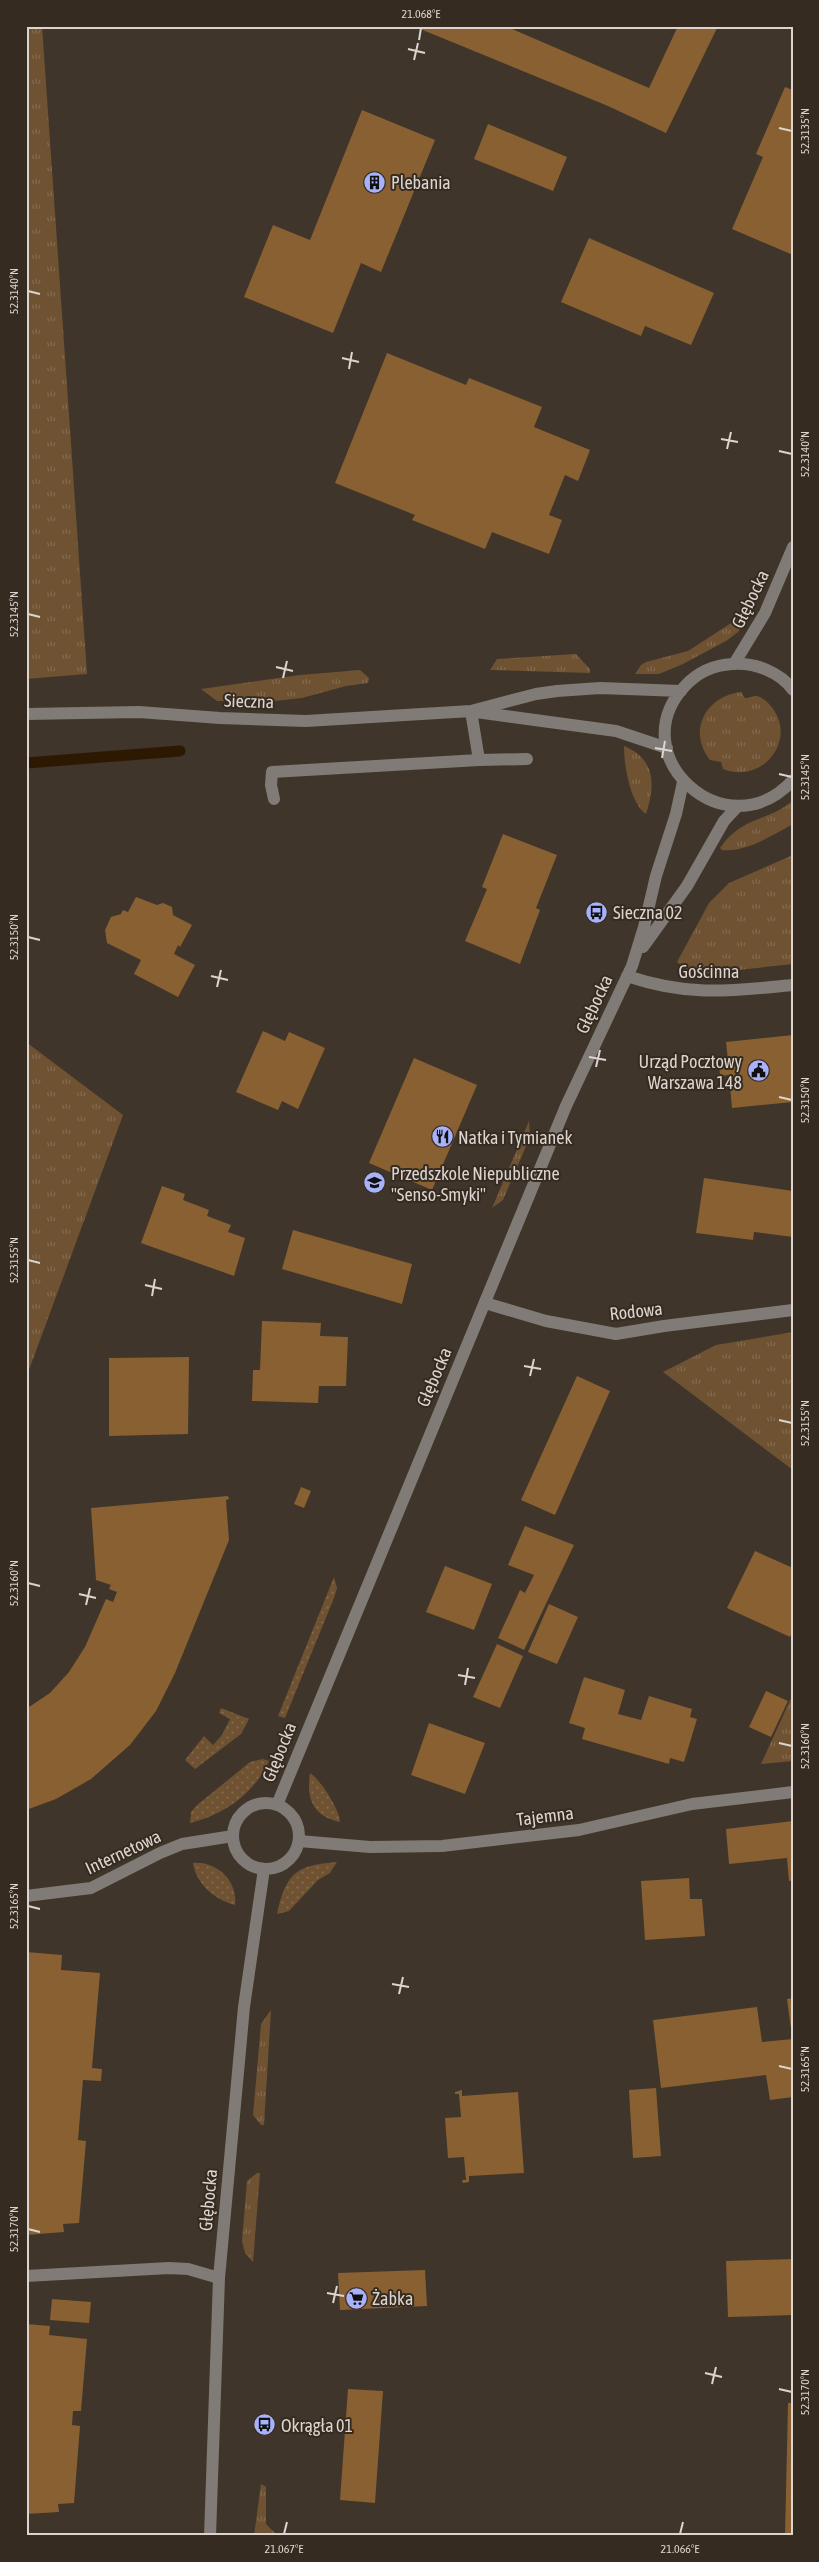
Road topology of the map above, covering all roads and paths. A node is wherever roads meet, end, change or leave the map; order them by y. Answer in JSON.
{"nodes":[{"id":1,"x":793,"y":547,"type":"edge"},
{"id":2,"x":734,"y":664,"type":"junction"},
{"id":3,"x":792,"y":685,"type":"edge"},
{"id":4,"x":681,"y":691,"type":"junction"},
{"id":5,"x":471,"y":711,"type":"junction"},
{"id":6,"x":26,"y":714,"type":"edge"},
{"id":7,"x":666,"y":748,"type":"junction"},
{"id":8,"x":527,"y":759,"type":"dead end"},
{"id":9,"x":479,"y":760,"type":"junction"},
{"id":10,"x":793,"y":780,"type":"edge"},
{"id":11,"x":683,"y":782,"type":"junction"},
{"id":12,"x":274,"y":799,"type":"dead end"},
{"id":13,"x":737,"y":807,"type":"junction"},
{"id":14,"x":629,"y":971,"type":"junction"},
{"id":15,"x":793,"y":985,"type":"edge"},
{"id":16,"x":485,"y":1303,"type":"junction"},
{"id":17,"x":793,"y":1310,"type":"edge"},
{"id":18,"x":793,"y":1792,"type":"edge"},
{"id":19,"x":277,"y":1805,"type":"junction"},
{"id":20,"x":233,"y":1836,"type":"junction"},
{"id":21,"x":299,"y":1841,"type":"junction"},
{"id":22,"x":264,"y":1869,"type":"junction"},
{"id":23,"x":26,"y":1896,"type":"edge"},
{"id":24,"x":26,"y":2276,"type":"edge"},
{"id":25,"x":219,"y":2278,"type":"junction"},
{"id":26,"x":210,"y":2536,"type":"edge"}],
"edges":[{"from":1,"to":2,"type":"street","name":"Głębocka"},
{"from":2,"to":3,"type":"street"},
{"from":2,"to":4,"type":"street"},
{"from":4,"to":5,"type":"street","name":"Sieczna"},
{"from":4,"to":7,"type":"street"},
{"from":5,"to":6,"type":"street","name":"Sieczna"},
{"from":5,"to":7,"type":"street","name":"Sieczna"},
{"from":5,"to":9,"type":"street"},
{"from":7,"to":11,"type":"street"},
{"from":8,"to":9,"type":"street"},
{"from":9,"to":12,"type":"street"},
{"from":10,"to":13,"type":"street"},
{"from":11,"to":13,"type":"street"},
{"from":11,"to":14,"type":"street","name":"Głębocka"},
{"from":13,"to":14,"type":"street","name":"Głębocka"},
{"from":14,"to":15,"type":"street","name":"Gościnna"},
{"from":14,"to":16,"type":"street","name":"Głębocka"},
{"from":16,"to":17,"type":"street","name":"Rodowa"},
{"from":16,"to":19,"type":"street","name":"Głębocka"},
{"from":18,"to":21,"type":"street","name":"Tajemna"},
{"from":19,"to":20,"type":"street","name":"Głębocka"},
{"from":19,"to":21,"type":"street","name":"Głębocka"},
{"from":20,"to":22,"type":"street"},
{"from":20,"to":23,"type":"street","name":"Internetowa"},
{"from":21,"to":22,"type":"street"},
{"from":22,"to":25,"type":"street","name":"Głębocka"},
{"from":24,"to":25,"type":"street"},
{"from":25,"to":26,"type":"street","name":"Głębocka"}]}
